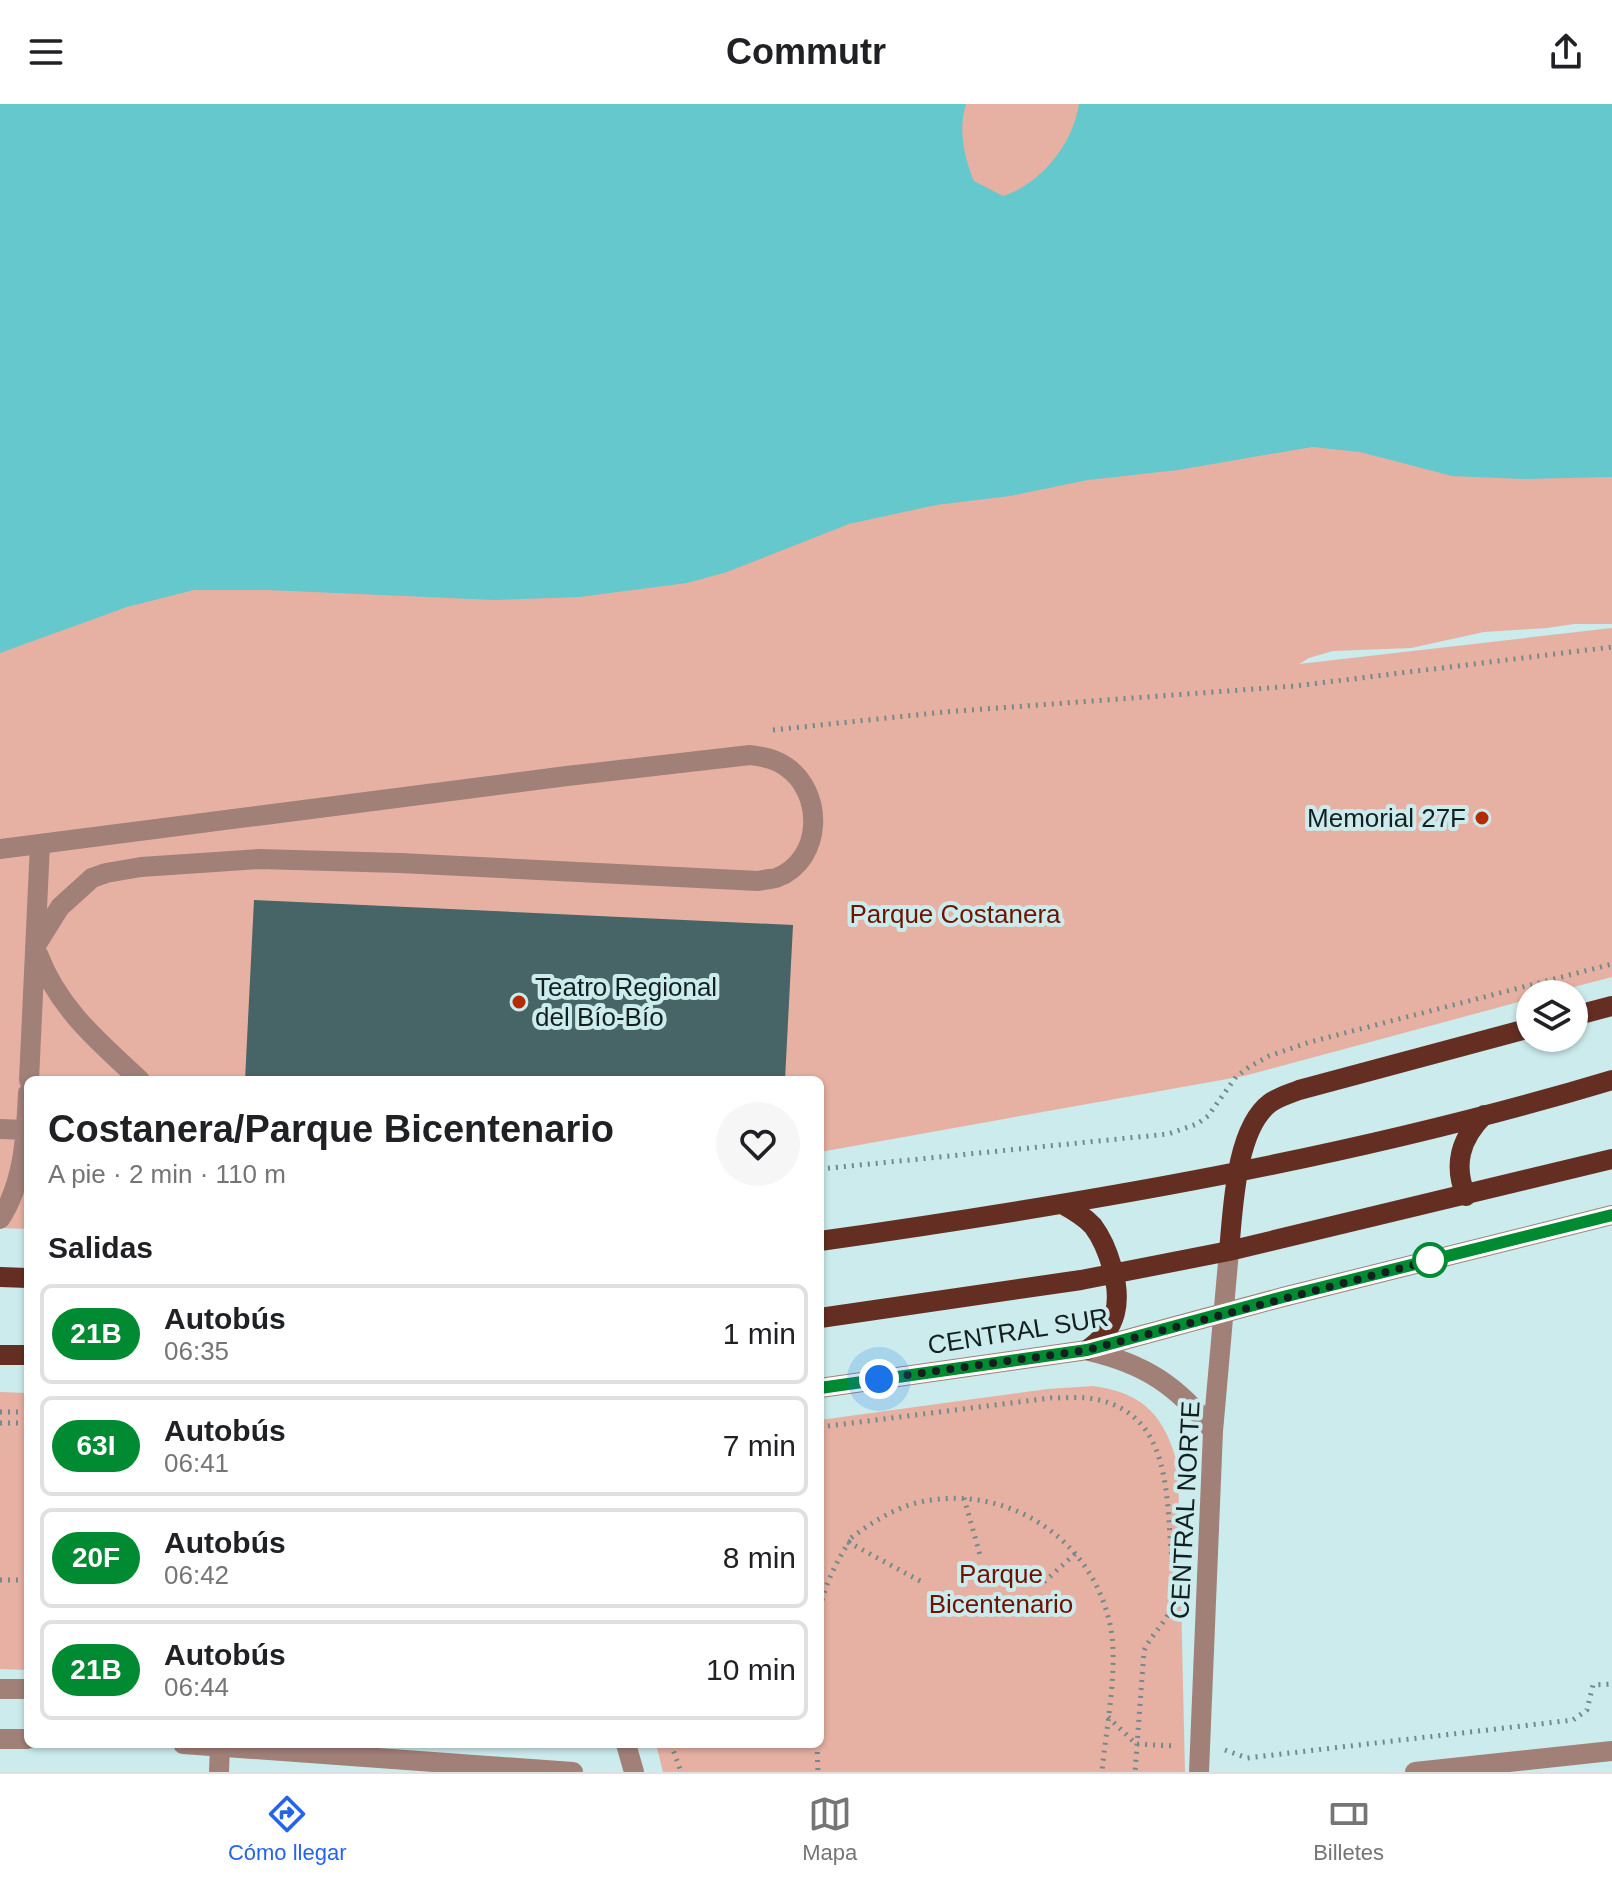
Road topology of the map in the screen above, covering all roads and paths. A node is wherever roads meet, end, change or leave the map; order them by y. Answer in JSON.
{"nodes":[{"id":1,"x":1612,"y":647,"type":"edge"},
{"id":2,"x":1295,"y":686,"type":"dead end"},
{"id":3,"x":40,"y":844,"type":"junction"},
{"id":4,"x":0,"y":849,"type":"edge"},
{"id":5,"x":35,"y":947,"type":"junction"},
{"id":6,"x":1612,"y":964,"type":"edge"},
{"id":7,"x":1612,"y":1006,"type":"edge"},
{"id":8,"x":1588,"y":1012,"type":"edge"},
{"id":9,"x":1516,"y":1032,"type":"edge"},
{"id":10,"x":29,"y":1076,"type":"edge"},
{"id":11,"x":136,"y":1076,"type":"edge"},
{"id":12,"x":1612,"y":1080,"type":"edge"},
{"id":13,"x":1484,"y":1115,"type":"junction"},
{"id":14,"x":0,"y":1129,"type":"edge"},
{"id":15,"x":24,"y":1129,"type":"edge"},
{"id":16,"x":24,"y":1145,"type":"edge"},
{"id":17,"x":1612,"y":1159,"type":"edge"},
{"id":18,"x":824,"y":1169,"type":"edge"},
{"id":19,"x":1236,"y":1173,"type":"junction"},
{"id":20,"x":1466,"y":1196,"type":"junction"},
{"id":21,"x":1062,"y":1204,"type":"junction"},
{"id":22,"x":1612,"y":1215,"type":"edge"},
{"id":23,"x":0,"y":1219,"type":"edge"},
{"id":24,"x":824,"y":1240,"type":"edge"},
{"id":25,"x":1229,"y":1251,"type":"junction"},
{"id":26,"x":1114,"y":1274,"type":"junction"},
{"id":27,"x":0,"y":1277,"type":"edge"},
{"id":28,"x":24,"y":1278,"type":"edge"},
{"id":29,"x":1222,"y":1315,"type":"junction"},
{"id":30,"x":824,"y":1317,"type":"edge"},
{"id":31,"x":1087,"y":1350,"type":"junction"},
{"id":32,"x":0,"y":1355,"type":"edge"},
{"id":33,"x":24,"y":1355,"type":"edge"},
{"id":34,"x":824,"y":1387,"type":"edge"},
{"id":35,"x":0,"y":1412,"type":"edge"},
{"id":36,"x":24,"y":1412,"type":"edge"},
{"id":37,"x":0,"y":1423,"type":"edge"},
{"id":38,"x":24,"y":1423,"type":"edge"},
{"id":39,"x":824,"y":1426,"type":"edge"},
{"id":40,"x":1213,"y":1431,"type":"junction"},
{"id":41,"x":964,"y":1498,"type":"junction"},
{"id":42,"x":847,"y":1541,"type":"junction"},
{"id":43,"x":1076,"y":1553,"type":"junction"},
{"id":44,"x":980,"y":1555,"type":"dead end"},
{"id":45,"x":0,"y":1580,"type":"edge"},
{"id":46,"x":24,"y":1580,"type":"edge"},
{"id":47,"x":922,"y":1582,"type":"dead end"},
{"id":48,"x":1044,"y":1582,"type":"dead end"},
{"id":49,"x":824,"y":1591,"type":"edge"},
{"id":50,"x":1612,"y":1684,"type":"edge"},
{"id":51,"x":0,"y":1689,"type":"edge"},
{"id":52,"x":24,"y":1689,"type":"edge"},
{"id":53,"x":0,"y":1739,"type":"edge"},
{"id":54,"x":24,"y":1739,"type":"edge"},
{"id":55,"x":220,"y":1748,"type":"edge"},
{"id":56,"x":259,"y":1748,"type":"edge"},
{"id":57,"x":627,"y":1748,"type":"edge"},
{"id":58,"x":672,"y":1748,"type":"edge"},
{"id":59,"x":817,"y":1748,"type":"edge"},
{"id":60,"x":1612,"y":1751,"type":"edge"},
{"id":61,"x":1247,"y":1758,"type":"dead end"},
{"id":62,"x":219,"y":1772,"type":"edge"},
{"id":63,"x":573,"y":1772,"type":"edge"},
{"id":64,"x":634,"y":1772,"type":"edge"},
{"id":65,"x":681,"y":1772,"type":"edge"},
{"id":66,"x":818,"y":1772,"type":"edge"},
{"id":67,"x":1102,"y":1772,"type":"edge"},
{"id":68,"x":1135,"y":1772,"type":"edge"},
{"id":69,"x":1199,"y":1772,"type":"edge"},
{"id":70,"x":1415,"y":1772,"type":"edge"}],
"edges":[{"from":1,"to":2,"type":"path"},
{"from":3,"to":4,"type":"street"},
{"from":3,"to":5,"type":"street"},
{"from":3,"to":5,"type":"street"},
{"from":5,"to":10,"type":"street"},
{"from":5,"to":11,"type":"street"},
{"from":6,"to":18,"type":"path"},
{"from":7,"to":8,"type":"main road"},
{"from":9,"to":19,"type":"main road"},
{"from":12,"to":13,"type":"main road"},
{"from":13,"to":19,"type":"main road"},
{"from":13,"to":20,"type":"main road"},
{"from":14,"to":15,"type":"street"},
{"from":16,"to":23,"type":"street"},
{"from":17,"to":20,"type":"main road"},
{"from":19,"to":21,"type":"main road"},
{"from":19,"to":25,"type":"main road"},
{"from":20,"to":25,"type":"main road"},
{"from":21,"to":24,"type":"main road"},
{"from":21,"to":26,"type":"main road"},
{"from":22,"to":29,"type":"street","name":"CENTRAL SUR"},
{"from":25,"to":26,"type":"main road"},
{"from":25,"to":29,"type":"street","name":"CENTRAL NORTE"},
{"from":26,"to":30,"type":"main road"},
{"from":26,"to":31,"type":"main road"},
{"from":27,"to":28,"type":"main road"},
{"from":29,"to":31,"type":"street","name":"CENTRAL SUR"},
{"from":29,"to":40,"type":"street","name":"CENTRAL NORTE"},
{"from":31,"to":34,"type":"street","name":"CENTRAL SUR"},
{"from":31,"to":40,"type":"street"},
{"from":32,"to":33,"type":"main road"},
{"from":35,"to":36,"type":"path"},
{"from":37,"to":38,"type":"path"},
{"from":39,"to":68,"type":"path"},
{"from":40,"to":69,"type":"street","name":"CENTRAL NORTE"},
{"from":41,"to":42,"type":"path"},
{"from":41,"to":43,"type":"path"},
{"from":41,"to":44,"type":"path"},
{"from":42,"to":47,"type":"path"},
{"from":42,"to":49,"type":"path"},
{"from":43,"to":48,"type":"path"},
{"from":43,"to":67,"type":"path"},
{"from":45,"to":46,"type":"path"},
{"from":50,"to":61,"type":"path"},
{"from":51,"to":52,"type":"street"},
{"from":53,"to":54,"type":"street"},
{"from":55,"to":62,"type":"street"},
{"from":56,"to":63,"type":"street"},
{"from":57,"to":64,"type":"street"},
{"from":58,"to":65,"type":"path"},
{"from":59,"to":66,"type":"path"},
{"from":60,"to":70,"type":"street"}]}
